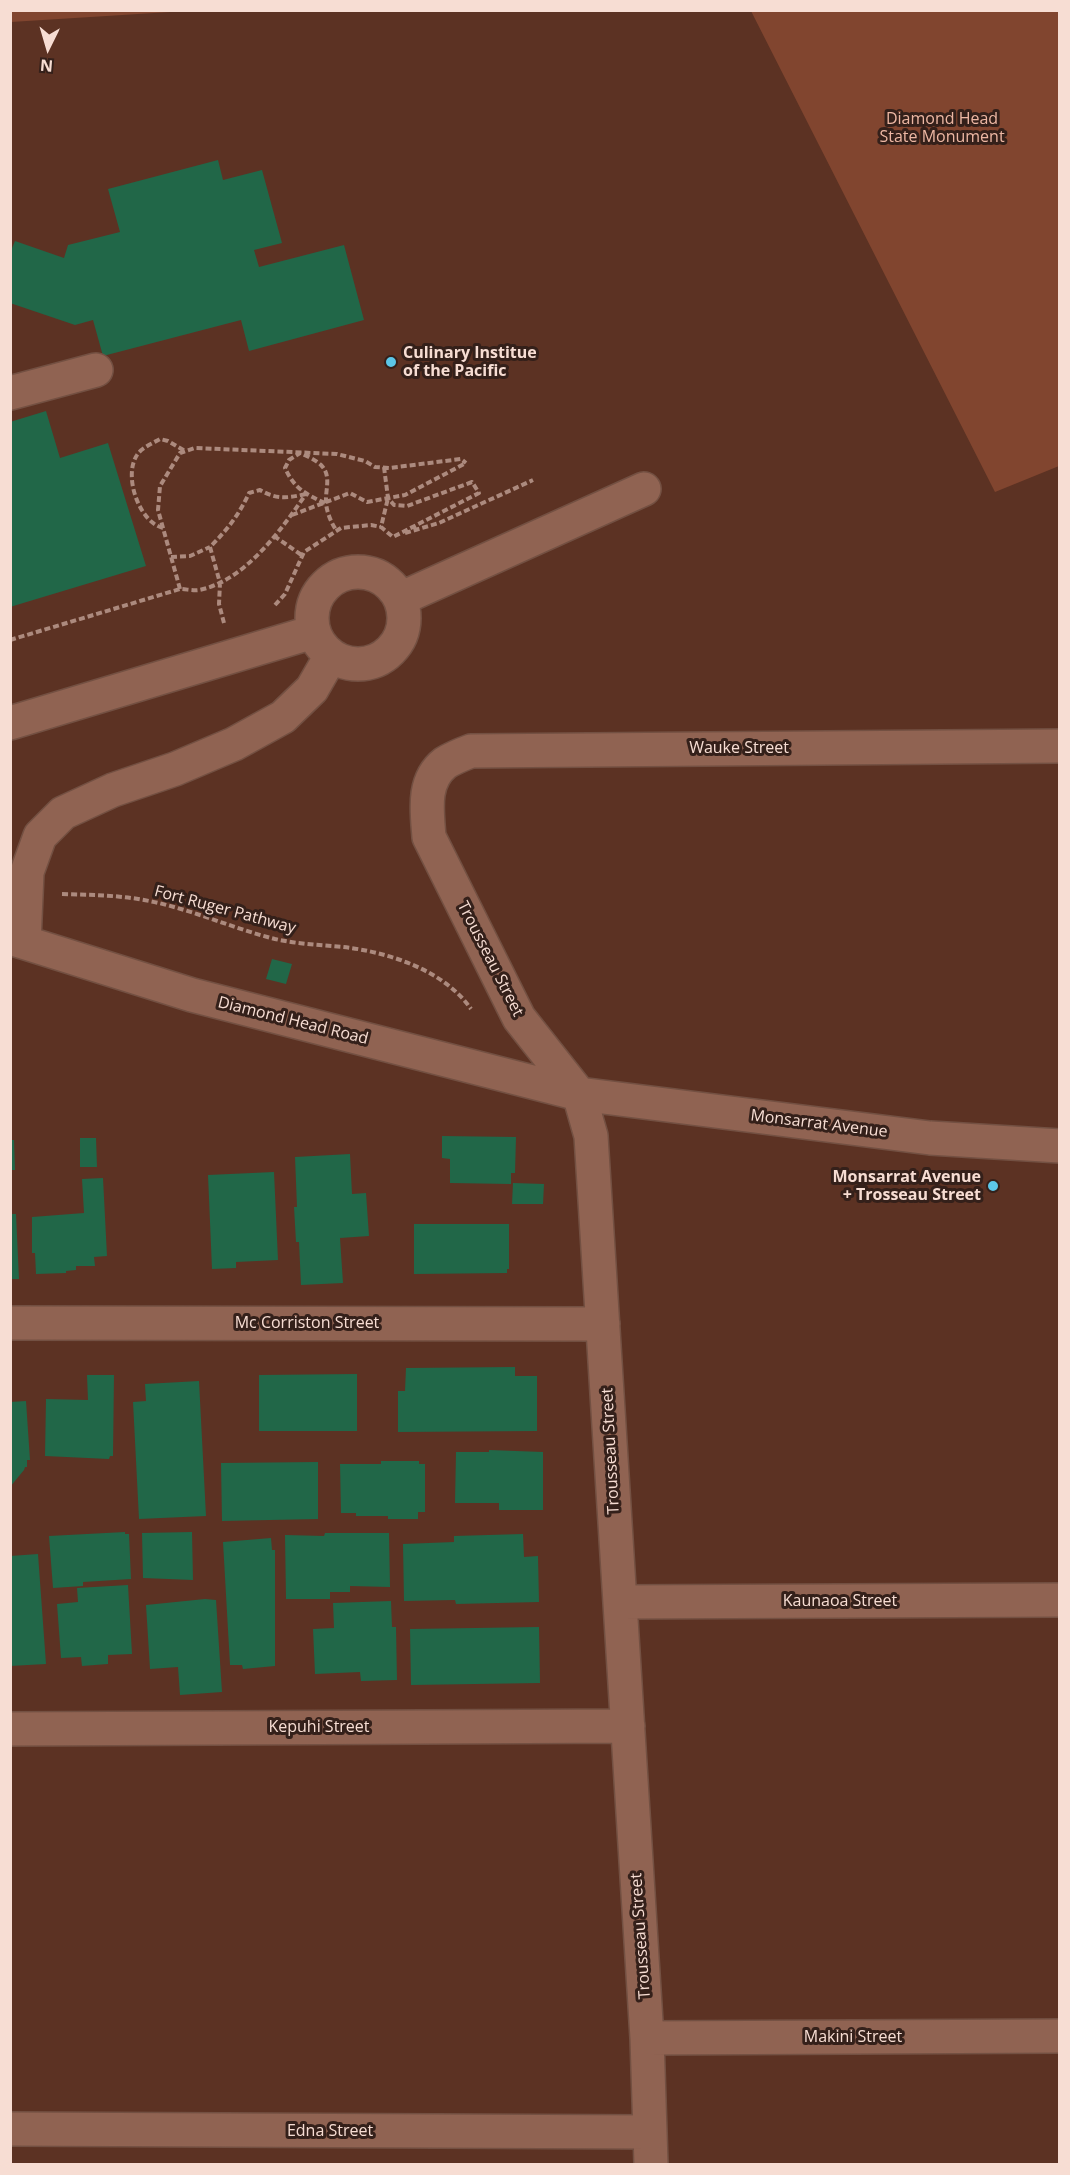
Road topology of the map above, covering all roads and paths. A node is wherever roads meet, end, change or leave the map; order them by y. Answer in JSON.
{"nodes":[{"id":1,"x":96,"y":370,"type":"dead end"},
{"id":2,"x":10,"y":393,"type":"edge"},
{"id":3,"x":186,"y":451,"type":"junction"},
{"id":4,"x":300,"y":453,"type":"junction"},
{"id":5,"x":384,"y":467,"type":"junction"},
{"id":6,"x":533,"y":480,"type":"dead end"},
{"id":7,"x":644,"y":489,"type":"dead end"},
{"id":8,"x":306,"y":494,"type":"junction"},
{"id":9,"x":388,"y":498,"type":"junction"},
{"id":10,"x":326,"y":503,"type":"junction"},
{"id":11,"x":290,"y":515,"type":"junction"},
{"id":12,"x":381,"y":527,"type":"junction"},
{"id":13,"x":163,"y":529,"type":"junction"},
{"id":14,"x":336,"y":530,"type":"junction"},
{"id":15,"x":274,"y":536,"type":"junction"},
{"id":16,"x":393,"y":537,"type":"junction"},
{"id":17,"x":210,"y":547,"type":"junction"},
{"id":18,"x":303,"y":556,"type":"junction"},
{"id":19,"x":171,"y":557,"type":"junction"},
{"id":20,"x":220,"y":583,"type":"junction"},
{"id":21,"x":180,"y":589,"type":"junction"},
{"id":22,"x":400,"y":599,"type":"junction"},
{"id":23,"x":272,"y":607,"type":"dead end"},
{"id":24,"x":225,"y":625,"type":"dead end"},
{"id":25,"x":10,"y":640,"type":"edge"},
{"id":26,"x":322,"y":644,"type":"junction"},
{"id":27,"x":10,"y":723,"type":"edge"},
{"id":28,"x":1059,"y":746,"type":"edge"},
{"id":29,"x":429,"y":781,"type":"joint"},
{"id":30,"x":26,"y":891,"type":"junction"},
{"id":31,"x":17,"y":940,"type":"edge"},
{"id":32,"x":474,"y":1014,"type":"dead end"},
{"id":33,"x":579,"y":1094,"type":"junction"},
{"id":34,"x":1059,"y":1146,"type":"edge"},
{"id":35,"x":10,"y":1323,"type":"edge"},
{"id":36,"x":603,"y":1324,"type":"junction"},
{"id":37,"x":1059,"y":1600,"type":"edge"},
{"id":38,"x":620,"y":1602,"type":"junction"},
{"id":39,"x":628,"y":1726,"type":"junction"},
{"id":40,"x":10,"y":1729,"type":"edge"},
{"id":41,"x":1059,"y":2036,"type":"edge"},
{"id":42,"x":647,"y":2038,"type":"junction"},
{"id":43,"x":10,"y":2129,"type":"edge"},
{"id":44,"x":649,"y":2132,"type":"junction"},
{"id":45,"x":651,"y":2164,"type":"edge"}],
"edges":[{"from":1,"to":2,"type":"street"},
{"from":3,"to":4,"type":"path"},
{"from":3,"to":13,"type":"path"},
{"from":3,"to":13,"type":"path"},
{"from":4,"to":5,"type":"path"},
{"from":4,"to":8,"type":"path"},
{"from":4,"to":10,"type":"path"},
{"from":5,"to":9,"type":"path"},
{"from":5,"to":9,"type":"path"},
{"from":6,"to":16,"type":"path"},
{"from":7,"to":22,"type":"street"},
{"from":8,"to":10,"type":"path"},
{"from":8,"to":11,"type":"path"},
{"from":8,"to":17,"type":"path"},
{"from":9,"to":10,"type":"path"},
{"from":9,"to":12,"type":"path"},
{"from":9,"to":16,"type":"path"},
{"from":10,"to":11,"type":"path"},
{"from":10,"to":14,"type":"path"},
{"from":11,"to":15,"type":"path"},
{"from":12,"to":14,"type":"path"},
{"from":12,"to":16,"type":"path"},
{"from":13,"to":19,"type":"path"},
{"from":14,"to":18,"type":"path"},
{"from":15,"to":18,"type":"path"},
{"from":15,"to":20,"type":"path"},
{"from":17,"to":19,"type":"path"},
{"from":17,"to":20,"type":"path"},
{"from":18,"to":23,"type":"path"},
{"from":19,"to":21,"type":"path"},
{"from":20,"to":21,"type":"path"},
{"from":20,"to":24,"type":"path"},
{"from":21,"to":25,"type":"path"},
{"from":22,"to":26,"type":"street"},
{"from":22,"to":26,"type":"street"},
{"from":26,"to":27,"type":"street"},
{"from":26,"to":30,"type":"street"},
{"from":28,"to":29,"type":"street","name":"Wauke Street"},
{"from":29,"to":33,"type":"street","name":"Trousseau Street"},
{"from":30,"to":31,"type":"street"},
{"from":30,"to":32,"type":"path","name":"Fort Ruger Pathway"},
{"from":31,"to":33,"type":"street","name":"Diamond Head Road"},
{"from":33,"to":34,"type":"street","name":"Monsarrat Avenue"},
{"from":33,"to":36,"type":"street","name":"Trousseau Street"},
{"from":35,"to":36,"type":"street","name":"Mc Corriston Street"},
{"from":36,"to":38,"type":"street","name":"Trousseau Street"},
{"from":37,"to":38,"type":"street","name":"Kaunaoa Street"},
{"from":38,"to":39,"type":"street","name":"Trousseau Street"},
{"from":39,"to":40,"type":"street","name":"Kepuhi Street"},
{"from":39,"to":42,"type":"street","name":"Trousseau Street"},
{"from":41,"to":42,"type":"street","name":"Makini Street"},
{"from":42,"to":44,"type":"street","name":"Trousseau Street"},
{"from":43,"to":44,"type":"street","name":"Edna Street"},
{"from":44,"to":45,"type":"street","name":"Trousseau Street"}]}
